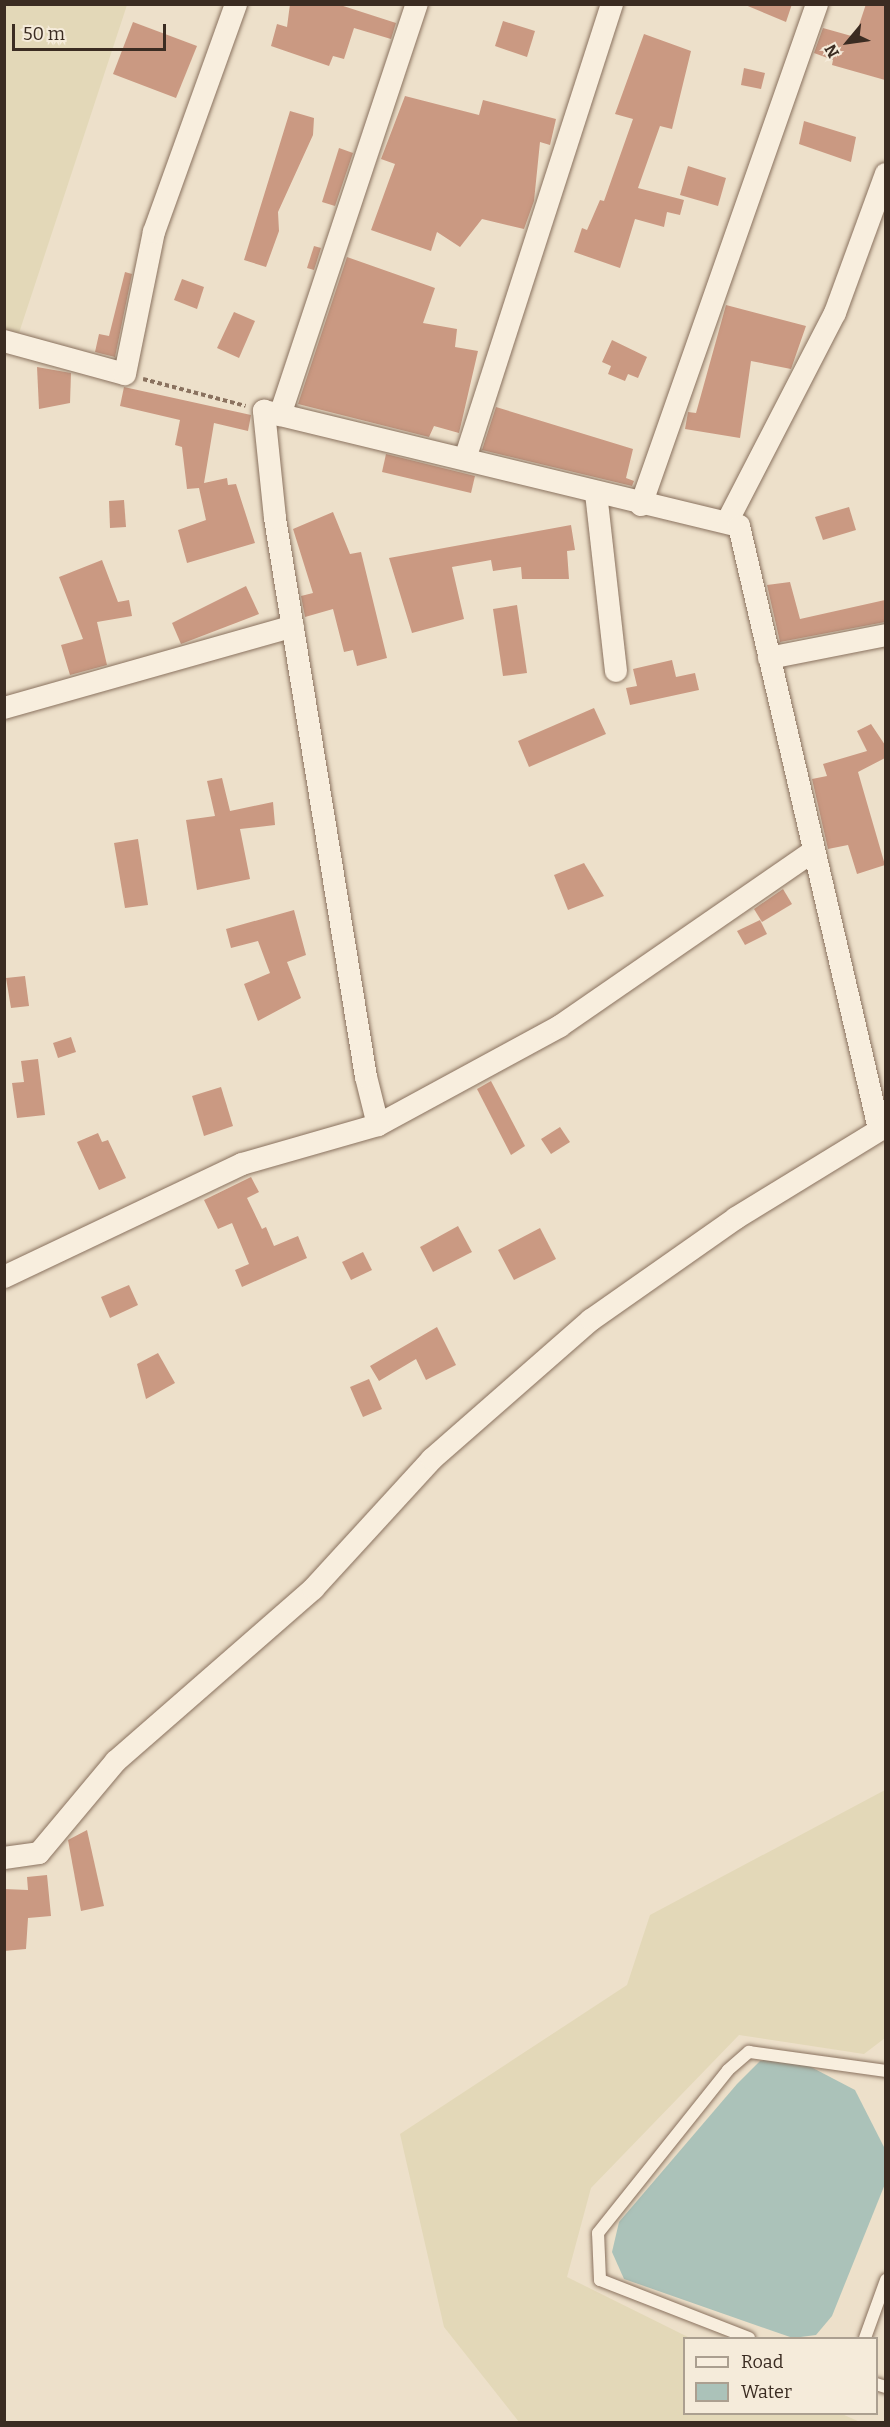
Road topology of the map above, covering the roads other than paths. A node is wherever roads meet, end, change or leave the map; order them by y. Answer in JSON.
{"nodes":[{"id":1,"x":236,"y":4,"type":"edge"},
{"id":2,"x":417,"y":4,"type":"edge"},
{"id":3,"x":612,"y":4,"type":"edge"},
{"id":4,"x":817,"y":4,"type":"edge"},
{"id":5,"x":885,"y":174,"type":"edge"},
{"id":6,"x":4,"y":341,"type":"edge"},
{"id":7,"x":272,"y":413,"type":"junction"},
{"id":8,"x":466,"y":456,"type":"junction"},
{"id":9,"x":596,"y":493,"type":"junction"},
{"id":10,"x":641,"y":506,"type":"junction"},
{"id":11,"x":727,"y":522,"type":"junction"},
{"id":12,"x":293,"y":626,"type":"junction"},
{"id":13,"x":885,"y":635,"type":"edge"},
{"id":14,"x":769,"y":658,"type":"junction"},
{"id":15,"x":616,"y":671,"type":"dead end"},
{"id":16,"x":4,"y":708,"type":"edge"},
{"id":17,"x":811,"y":853,"type":"junction"},
{"id":18,"x":378,"y":1125,"type":"junction"},
{"id":19,"x":882,"y":1127,"type":"edge"},
{"id":20,"x":4,"y":1277,"type":"edge"},
{"id":21,"x":4,"y":1858,"type":"edge"},
{"id":22,"x":885,"y":2071,"type":"edge"},
{"id":23,"x":885,"y":2280,"type":"edge"},
{"id":24,"x":746,"y":2337,"type":"edge"},
{"id":25,"x":865,"y":2337,"type":"edge"}],
"edges":[{"from":1,"to":6,"type":"street"},
{"from":2,"to":7,"type":"street"},
{"from":3,"to":8,"type":"street"},
{"from":4,"to":10,"type":"street"},
{"from":5,"to":11,"type":"street"},
{"from":7,"to":8,"type":"street"},
{"from":7,"to":12,"type":"street"},
{"from":8,"to":9,"type":"street"},
{"from":9,"to":10,"type":"street"},
{"from":9,"to":15,"type":"street"},
{"from":10,"to":11,"type":"street"},
{"from":11,"to":14,"type":"street"},
{"from":12,"to":16,"type":"street"},
{"from":12,"to":18,"type":"street"},
{"from":13,"to":14,"type":"street"},
{"from":14,"to":17,"type":"street"},
{"from":17,"to":18,"type":"street"},
{"from":17,"to":19,"type":"street"},
{"from":18,"to":20,"type":"street"},
{"from":19,"to":21,"type":"street"},
{"from":22,"to":24,"type":"lane"},
{"from":23,"to":25,"type":"lane"}]}
